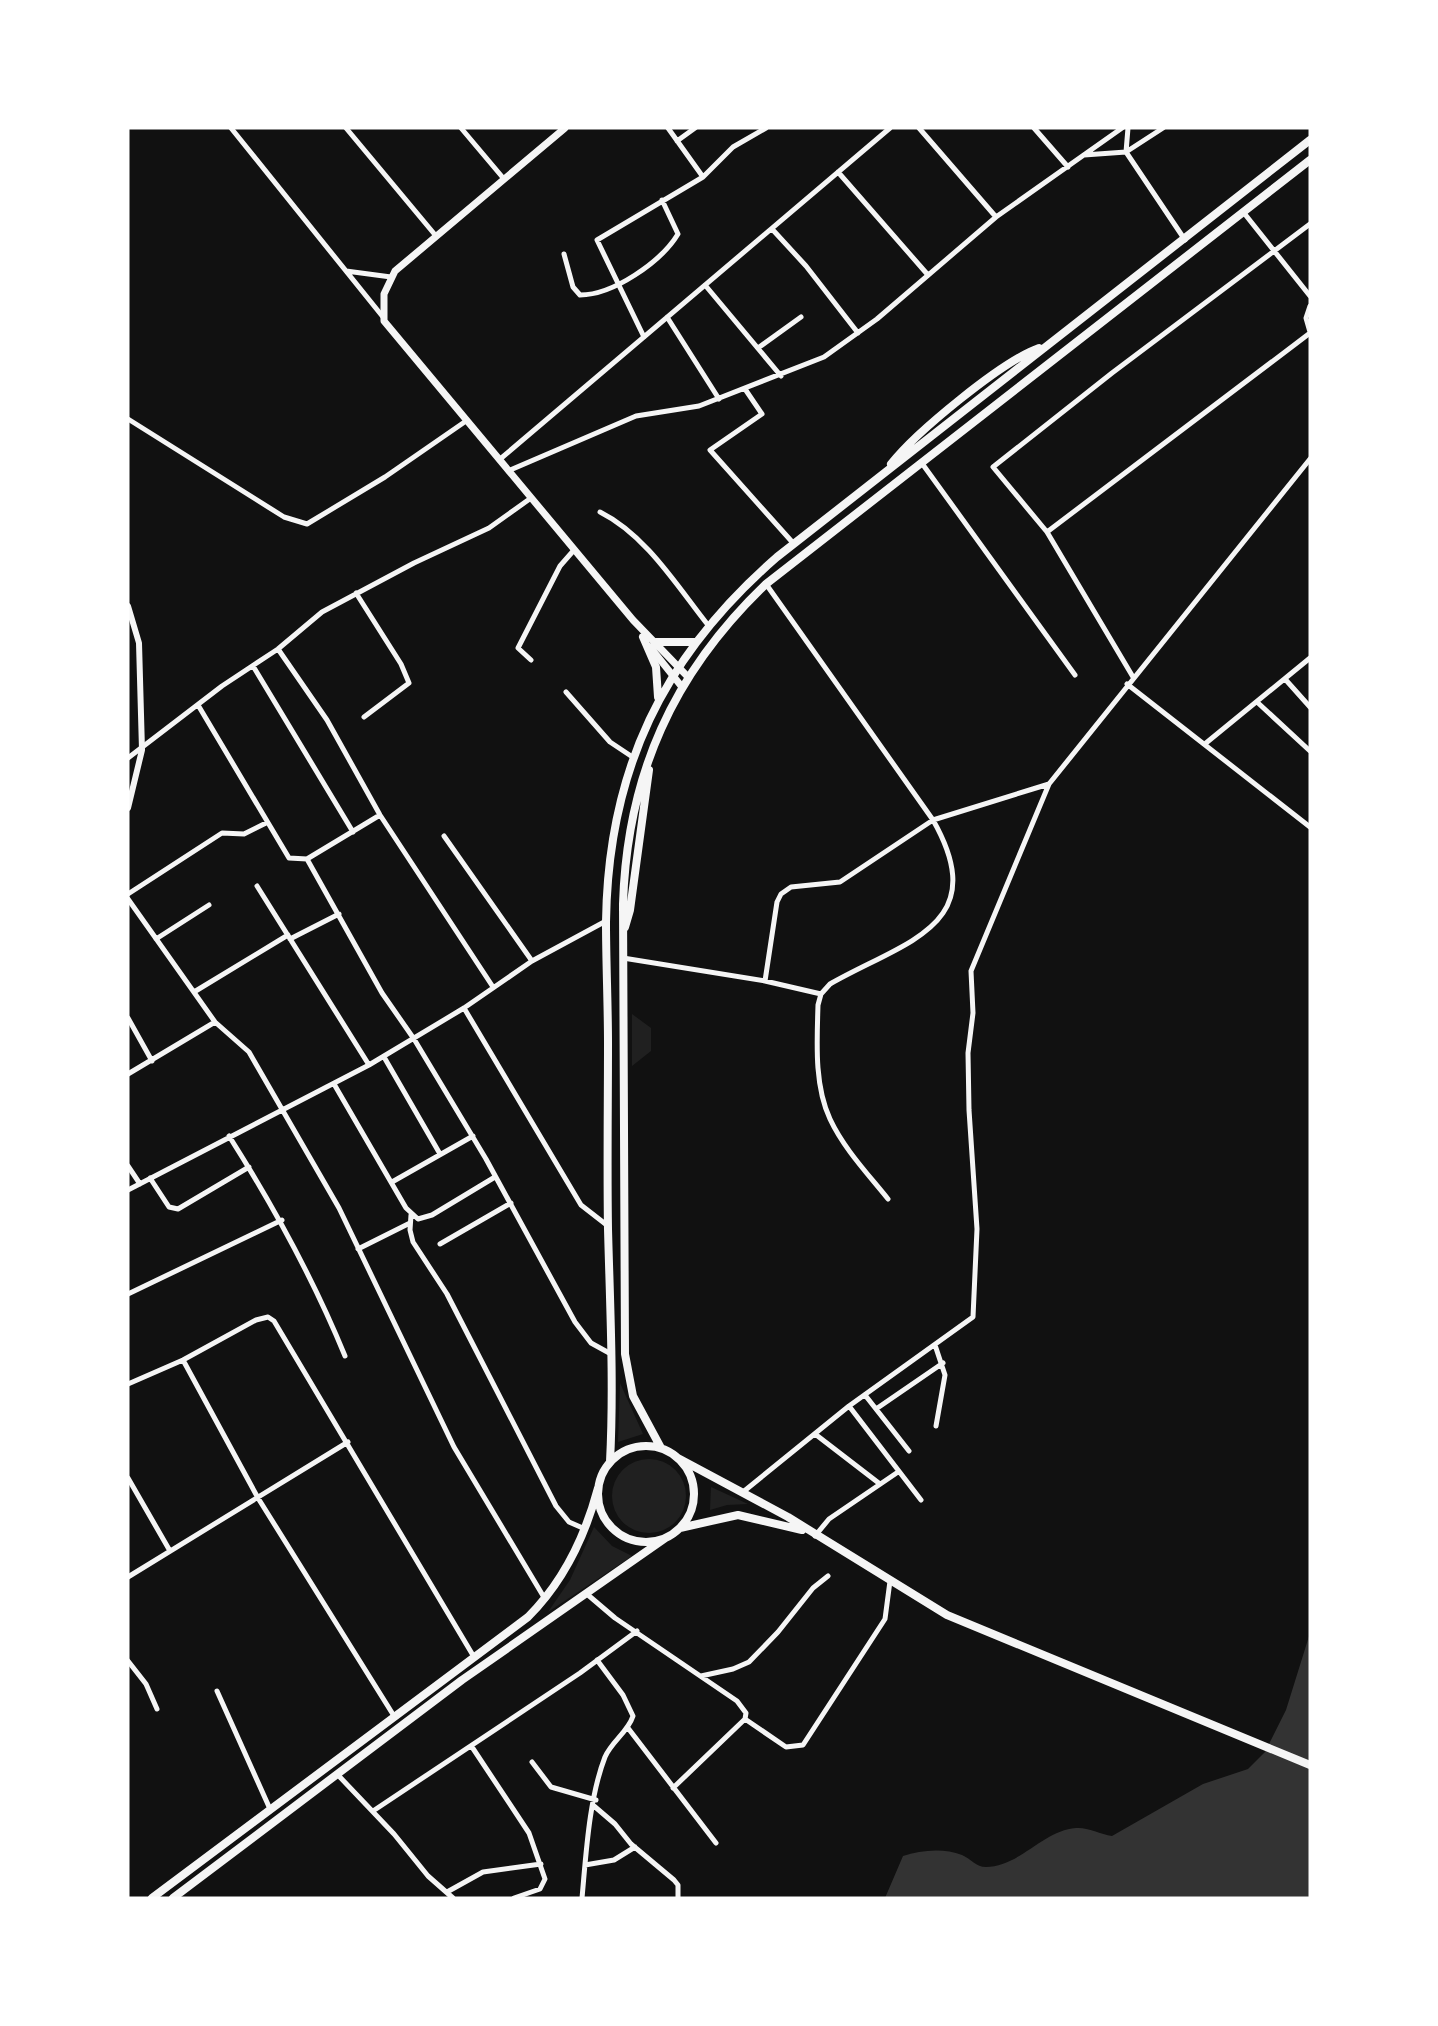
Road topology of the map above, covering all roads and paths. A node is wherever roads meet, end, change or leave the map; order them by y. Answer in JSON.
{"nodes":[{"id":1,"x":232,"y":128,"type":"edge"},
{"id":2,"x":346,"y":128,"type":"edge"},
{"id":3,"x":461,"y":128,"type":"edge"},
{"id":4,"x":565,"y":128,"type":"edge"},
{"id":5,"x":668,"y":128,"type":"edge"},
{"id":6,"x":695,"y":128,"type":"edge"},
{"id":7,"x":766,"y":128,"type":"edge"},
{"id":8,"x":890,"y":128,"type":"edge"},
{"id":9,"x":919,"y":128,"type":"edge"},
{"id":10,"x":1034,"y":128,"type":"edge"},
{"id":11,"x":1122,"y":128,"type":"edge"},
{"id":12,"x":1128,"y":128,"type":"edge"},
{"id":13,"x":1163,"y":128,"type":"edge"},
{"id":14,"x":1310,"y":140,"type":"edge"},
{"id":15,"x":677,"y":141,"type":"junction"},
{"id":16,"x":1126,"y":152,"type":"junction"},
{"id":17,"x":1084,"y":155,"type":"junction"},
{"id":18,"x":1310,"y":159,"type":"edge"},
{"id":19,"x":1310,"y":165,"type":"edge"},
{"id":20,"x":1068,"y":167,"type":"junction"},
{"id":21,"x":838,"y":172,"type":"junction"},
{"id":22,"x":703,"y":177,"type":"junction"},
{"id":23,"x":504,"y":179,"type":"junction"},
{"id":24,"x":1277,"y":186,"type":"junction"},
{"id":25,"x":662,"y":200,"type":"junction"},
{"id":26,"x":1244,"y":213,"type":"junction"},
{"id":27,"x":996,"y":217,"type":"junction"},
{"id":28,"x":1310,"y":224,"type":"edge"},
{"id":29,"x":772,"y":229,"type":"junction"},
{"id":30,"x":436,"y":236,"type":"junction"},
{"id":31,"x":1185,"y":240,"type":"junction"},
{"id":32,"x":1274,"y":251,"type":"junction"},
{"id":33,"x":564,"y":254,"type":"dead end"},
{"id":34,"x":346,"y":271,"type":"junction"},
{"id":35,"x":928,"y":275,"type":"junction"},
{"id":36,"x":391,"y":277,"type":"junction"},
{"id":37,"x":705,"y":285,"type":"junction"},
{"id":38,"x":618,"y":286,"type":"junction"},
{"id":39,"x":1310,"y":296,"type":"edge"},
{"id":40,"x":1310,"y":306,"type":"edge"},
{"id":41,"x":383,"y":317,"type":"junction"},
{"id":42,"x":667,"y":317,"type":"junction"},
{"id":43,"x":802,"y":317,"type":"dead end"},
{"id":44,"x":1310,"y":332,"type":"edge"},
{"id":45,"x":858,"y":333,"type":"junction"},
{"id":46,"x":644,"y":337,"type":"junction"},
{"id":47,"x":758,"y":348,"type":"junction"},
{"id":48,"x":781,"y":376,"type":"junction"},
{"id":49,"x":745,"y":389,"type":"junction"},
{"id":50,"x":719,"y":399,"type":"junction"},
{"id":51,"x":128,"y":419,"type":"edge"},
{"id":52,"x":466,"y":421,"type":"junction"},
{"id":53,"x":1310,"y":459,"type":"edge"},
{"id":54,"x":499,"y":460,"type":"junction"},
{"id":55,"x":921,"y":462,"type":"junction"},
{"id":56,"x":508,"y":471,"type":"junction"},
{"id":57,"x":531,"y":498,"type":"junction"},
{"id":58,"x":600,"y":512,"type":"dead end"},
{"id":59,"x":1047,"y":532,"type":"junction"},
{"id":60,"x":794,"y":544,"type":"junction"},
{"id":61,"x":574,"y":550,"type":"junction"},
{"id":62,"x":766,"y":584,"type":"junction"},
{"id":63,"x":356,"y":593,"type":"junction"},
{"id":64,"x":128,"y":607,"type":"edge"},
{"id":65,"x":130,"y":618,"type":"edge"},
{"id":66,"x":633,"y":620,"type":"junction"},
{"id":67,"x":708,"y":625,"type":"junction"},
{"id":68,"x":643,"y":637,"type":"junction"},
{"id":69,"x":656,"y":642,"type":"junction"},
{"id":70,"x":694,"y":642,"type":"junction"},
{"id":71,"x":278,"y":649,"type":"junction"},
{"id":72,"x":1310,"y":658,"type":"edge"},
{"id":73,"x":531,"y":660,"type":"dead end"},
{"id":74,"x":253,"y":666,"type":"junction"},
{"id":75,"x":677,"y":667,"type":"junction"},
{"id":76,"x":671,"y":676,"type":"junction"},
{"id":77,"x":1075,"y":676,"type":"dead end"},
{"id":78,"x":688,"y":677,"type":"junction"},
{"id":79,"x":1133,"y":677,"type":"junction"},
{"id":80,"x":1285,"y":679,"type":"junction"},
{"id":81,"x":1127,"y":684,"type":"junction"},
{"id":82,"x":682,"y":687,"type":"junction"},
{"id":83,"x":566,"y":691,"type":"dead end"},
{"id":84,"x":658,"y":700,"type":"junction"},
{"id":85,"x":1257,"y":702,"type":"junction"},
{"id":86,"x":198,"y":705,"type":"junction"},
{"id":87,"x":1310,"y":707,"type":"edge"},
{"id":88,"x":364,"y":717,"type":"dead end"},
{"id":89,"x":1206,"y":743,"type":"junction"},
{"id":90,"x":142,"y":750,"type":"junction"},
{"id":91,"x":1310,"y":751,"type":"edge"},
{"id":92,"x":128,"y":758,"type":"edge"},
{"id":93,"x":634,"y":758,"type":"junction"},
{"id":94,"x":1049,"y":784,"type":"junction"},
{"id":95,"x":128,"y":808,"type":"edge"},
{"id":96,"x":380,"y":815,"type":"junction"},
{"id":97,"x":933,"y":820,"type":"junction"},
{"id":98,"x":266,"y":823,"type":"junction"},
{"id":99,"x":1310,"y":827,"type":"edge"},
{"id":100,"x":353,"y":832,"type":"junction"},
{"id":101,"x":444,"y":836,"type":"dead end"},
{"id":102,"x":307,"y":859,"type":"junction"},
{"id":103,"x":257,"y":886,"type":"dead end"},
{"id":104,"x":128,"y":896,"type":"edge"},
{"id":105,"x":209,"y":905,"type":"dead end"},
{"id":106,"x":339,"y":914,"type":"junction"},
{"id":107,"x":606,"y":921,"type":"junction"},
{"id":108,"x":289,"y":937,"type":"junction"},
{"id":109,"x":156,"y":939,"type":"junction"},
{"id":110,"x":623,"y":958,"type":"junction"},
{"id":111,"x":532,"y":961,"type":"junction"},
{"id":112,"x":765,"y":981,"type":"junction"},
{"id":113,"x":494,"y":987,"type":"junction"},
{"id":114,"x":194,"y":992,"type":"junction"},
{"id":115,"x":821,"y":994,"type":"junction"},
{"id":116,"x":464,"y":1008,"type":"junction"},
{"id":117,"x":128,"y":1018,"type":"edge"},
{"id":118,"x":215,"y":1022,"type":"junction"},
{"id":119,"x":414,"y":1039,"type":"junction"},
{"id":120,"x":384,"y":1057,"type":"junction"},
{"id":121,"x":152,"y":1060,"type":"junction"},
{"id":122,"x":369,"y":1065,"type":"junction"},
{"id":123,"x":128,"y":1074,"type":"edge"},
{"id":124,"x":334,"y":1084,"type":"junction"},
{"id":125,"x":283,"y":1110,"type":"junction"},
{"id":126,"x":229,"y":1136,"type":"junction"},
{"id":127,"x":472,"y":1136,"type":"junction"},
{"id":128,"x":440,"y":1154,"type":"junction"},
{"id":129,"x":128,"y":1166,"type":"edge"},
{"id":130,"x":249,"y":1167,"type":"junction"},
{"id":131,"x":495,"y":1177,"type":"junction"},
{"id":132,"x":149,"y":1178,"type":"junction"},
{"id":133,"x":392,"y":1182,"type":"junction"},
{"id":134,"x":140,"y":1184,"type":"junction"},
{"id":135,"x":128,"y":1190,"type":"edge"},
{"id":136,"x":888,"y":1199,"type":"dead end"},
{"id":137,"x":511,"y":1203,"type":"junction"},
{"id":138,"x":411,"y":1215,"type":"junction"},
{"id":139,"x":282,"y":1220,"type":"junction"},
{"id":140,"x":410,"y":1223,"type":"junction"},
{"id":141,"x":608,"y":1226,"type":"junction"},
{"id":142,"x":440,"y":1244,"type":"dead end"},
{"id":143,"x":358,"y":1249,"type":"junction"},
{"id":144,"x":128,"y":1294,"type":"edge"},
{"id":145,"x":935,"y":1345,"type":"junction"},
{"id":146,"x":611,"y":1354,"type":"junction"},
{"id":147,"x":345,"y":1356,"type":"dead end"},
{"id":148,"x":183,"y":1360,"type":"junction"},
{"id":149,"x":943,"y":1363,"type":"junction"},
{"id":150,"x":128,"y":1384,"type":"edge"},
{"id":151,"x":864,"y":1395,"type":"junction"},
{"id":152,"x":849,"y":1406,"type":"junction"},
{"id":153,"x":876,"y":1409,"type":"junction"},
{"id":154,"x":936,"y":1426,"type":"dead end"},
{"id":155,"x":814,"y":1434,"type":"junction"},
{"id":156,"x":348,"y":1442,"type":"junction"},
{"id":157,"x":662,"y":1448,"type":"junction"},
{"id":158,"x":909,"y":1451,"type":"dead end"},
{"id":159,"x":676,"y":1457,"type":"junction"},
{"id":160,"x":610,"y":1462,"type":"junction"},
{"id":161,"x":898,"y":1472,"type":"junction"},
{"id":162,"x":128,"y":1478,"type":"edge"},
{"id":163,"x":880,"y":1484,"type":"junction"},
{"id":164,"x":598,"y":1488,"type":"junction"},
{"id":165,"x":743,"y":1492,"type":"junction"},
{"id":166,"x":258,"y":1498,"type":"junction"},
{"id":167,"x":921,"y":1500,"type":"dead end"},
{"id":168,"x":680,"y":1528,"type":"junction"},
{"id":169,"x":585,"y":1529,"type":"junction"},
{"id":170,"x":813,"y":1535,"type":"junction"},
{"id":171,"x":667,"y":1537,"type":"junction"},
{"id":172,"x":170,"y":1551,"type":"junction"},
{"id":173,"x":828,"y":1576,"type":"dead end"},
{"id":174,"x":128,"y":1577,"type":"edge"},
{"id":175,"x":890,"y":1581,"type":"junction"},
{"id":176,"x":588,"y":1595,"type":"junction"},
{"id":177,"x":545,"y":1600,"type":"junction"},
{"id":178,"x":637,"y":1631,"type":"junction"},
{"id":179,"x":505,"y":1636,"type":"junction"},
{"id":180,"x":511,"y":1646,"type":"junction"},
{"id":181,"x":474,"y":1657,"type":"junction"},
{"id":182,"x":597,"y":1660,"type":"junction"},
{"id":183,"x":128,"y":1661,"type":"edge"},
{"id":184,"x":701,"y":1675,"type":"junction"},
{"id":185,"x":218,"y":1691,"type":"dead end"},
{"id":186,"x":157,"y":1709,"type":"dead end"},
{"id":187,"x":394,"y":1716,"type":"junction"},
{"id":188,"x":745,"y":1719,"type":"junction"},
{"id":189,"x":628,"y":1728,"type":"junction"},
{"id":190,"x":472,"y":1747,"type":"junction"},
{"id":191,"x":532,"y":1762,"type":"dead end"},
{"id":192,"x":1310,"y":1765,"type":"edge"},
{"id":193,"x":337,"y":1774,"type":"junction"},
{"id":194,"x":673,"y":1788,"type":"junction"},
{"id":195,"x":595,"y":1803,"type":"junction"},
{"id":196,"x":270,"y":1809,"type":"junction"},
{"id":197,"x":373,"y":1811,"type":"junction"},
{"id":198,"x":716,"y":1843,"type":"dead end"},
{"id":199,"x":635,"y":1847,"type":"junction"},
{"id":200,"x":541,"y":1864,"type":"junction"},
{"id":201,"x":585,"y":1865,"type":"junction"},
{"id":202,"x":447,"y":1892,"type":"junction"},
{"id":203,"x":152,"y":1898,"type":"edge"},
{"id":204,"x":173,"y":1898,"type":"edge"},
{"id":205,"x":453,"y":1898,"type":"edge"},
{"id":206,"x":514,"y":1898,"type":"edge"},
{"id":207,"x":582,"y":1898,"type":"edge"},
{"id":208,"x":678,"y":1898,"type":"edge"}],
"edges":[{"from":1,"to":34,"type":"street"},
{"from":2,"to":30,"type":"street"},
{"from":3,"to":23,"type":"street"},
{"from":4,"to":23,"type":"main road"},
{"from":5,"to":15,"type":"street"},
{"from":6,"to":15,"type":"street"},
{"from":7,"to":22,"type":"street"},
{"from":8,"to":21,"type":"street"},
{"from":9,"to":27,"type":"street"},
{"from":10,"to":20,"type":"street"},
{"from":11,"to":17,"type":"street"},
{"from":12,"to":16,"type":"street"},
{"from":13,"to":16,"type":"street"},
{"from":14,"to":31,"type":"main road"},
{"from":15,"to":22,"type":"street"},
{"from":16,"to":17,"type":"street"},
{"from":16,"to":31,"type":"street"},
{"from":17,"to":20,"type":"street"},
{"from":18,"to":24,"type":"main road"},
{"from":19,"to":24,"type":"street"},
{"from":20,"to":27,"type":"street"},
{"from":21,"to":29,"type":"street"},
{"from":21,"to":35,"type":"street"},
{"from":22,"to":25,"type":"street"},
{"from":23,"to":30,"type":"main road"},
{"from":24,"to":26,"type":"main road"},
{"from":25,"to":38,"type":"street"},
{"from":25,"to":38,"type":"street"},
{"from":26,"to":32,"type":"street"},
{"from":26,"to":55,"type":"main road"},
{"from":27,"to":35,"type":"street"},
{"from":28,"to":32,"type":"street"},
{"from":29,"to":37,"type":"street"},
{"from":29,"to":45,"type":"street"},
{"from":30,"to":36,"type":"main road"},
{"from":31,"to":60,"type":"main road"},
{"from":32,"to":39,"type":"street"},
{"from":32,"to":59,"type":"street"},
{"from":33,"to":38,"type":"street"},
{"from":34,"to":36,"type":"street"},
{"from":34,"to":41,"type":"street"},
{"from":35,"to":45,"type":"street"},
{"from":36,"to":41,"type":"main road"},
{"from":37,"to":42,"type":"street"},
{"from":37,"to":47,"type":"street"},
{"from":38,"to":46,"type":"street"},
{"from":40,"to":44,"type":"street"},
{"from":41,"to":52,"type":"main road"},
{"from":42,"to":46,"type":"street"},
{"from":42,"to":50,"type":"street"},
{"from":43,"to":47,"type":"street"},
{"from":44,"to":59,"type":"street"},
{"from":45,"to":48,"type":"street"},
{"from":46,"to":54,"type":"street"},
{"from":47,"to":48,"type":"street"},
{"from":48,"to":49,"type":"street"},
{"from":49,"to":50,"type":"street"},
{"from":49,"to":60,"type":"street"},
{"from":50,"to":56,"type":"street"},
{"from":51,"to":52,"type":"street"},
{"from":52,"to":54,"type":"main road"},
{"from":53,"to":79,"type":"street"},
{"from":54,"to":56,"type":"main road"},
{"from":55,"to":62,"type":"main road"},
{"from":55,"to":77,"type":"street"},
{"from":56,"to":57,"type":"main road"},
{"from":57,"to":61,"type":"main road"},
{"from":57,"to":63,"type":"street"},
{"from":58,"to":67,"type":"street"},
{"from":59,"to":79,"type":"street"},
{"from":60,"to":67,"type":"main road"},
{"from":61,"to":66,"type":"main road"},
{"from":61,"to":73,"type":"street"},
{"from":62,"to":78,"type":"main road"},
{"from":62,"to":97,"type":"street"},
{"from":63,"to":71,"type":"street"},
{"from":63,"to":88,"type":"street"},
{"from":64,"to":65,"type":"street"},
{"from":65,"to":90,"type":"street"},
{"from":66,"to":68,"type":"main road"},
{"from":66,"to":69,"type":"main road"},
{"from":67,"to":70,"type":"main road"},
{"from":68,"to":76,"type":"main road"},
{"from":68,"to":84,"type":"main road"},
{"from":69,"to":70,"type":"main road"},
{"from":69,"to":75,"type":"main road"},
{"from":70,"to":75,"type":"main road"},
{"from":71,"to":74,"type":"street"},
{"from":71,"to":96,"type":"street"},
{"from":72,"to":80,"type":"street"},
{"from":74,"to":86,"type":"street"},
{"from":74,"to":100,"type":"street"},
{"from":75,"to":76,"type":"main road"},
{"from":75,"to":78,"type":"main road"},
{"from":76,"to":82,"type":"main road"},
{"from":76,"to":84,"type":"main road"},
{"from":78,"to":82,"type":"main road"},
{"from":79,"to":81,"type":"street"},
{"from":80,"to":85,"type":"street"},
{"from":80,"to":87,"type":"street"},
{"from":81,"to":89,"type":"street"},
{"from":81,"to":94,"type":"street"},
{"from":82,"to":110,"type":"main road"},
{"from":83,"to":93,"type":"street"},
{"from":84,"to":93,"type":"main road"},
{"from":85,"to":89,"type":"street"},
{"from":85,"to":91,"type":"street"},
{"from":86,"to":90,"type":"street"},
{"from":86,"to":98,"type":"street"},
{"from":89,"to":99,"type":"street"},
{"from":90,"to":92,"type":"street"},
{"from":90,"to":95,"type":"street"},
{"from":93,"to":107,"type":"main road"},
{"from":94,"to":97,"type":"street"},
{"from":94,"to":145,"type":"street"},
{"from":96,"to":100,"type":"street"},
{"from":96,"to":113,"type":"street"},
{"from":97,"to":112,"type":"street"},
{"from":97,"to":115,"type":"street"},
{"from":98,"to":102,"type":"street"},
{"from":98,"to":104,"type":"street"},
{"from":100,"to":102,"type":"street"},
{"from":101,"to":111,"type":"street"},
{"from":102,"to":106,"type":"street"},
{"from":103,"to":108,"type":"street"},
{"from":104,"to":109,"type":"street"},
{"from":105,"to":109,"type":"street"},
{"from":106,"to":108,"type":"street"},
{"from":106,"to":119,"type":"street"},
{"from":107,"to":111,"type":"street"},
{"from":107,"to":141,"type":"main road"},
{"from":108,"to":114,"type":"street"},
{"from":108,"to":122,"type":"street"},
{"from":109,"to":114,"type":"street"},
{"from":110,"to":112,"type":"street"},
{"from":110,"to":157,"type":"main road"},
{"from":111,"to":113,"type":"street"},
{"from":112,"to":115,"type":"street"},
{"from":113,"to":116,"type":"street"},
{"from":114,"to":118,"type":"street"},
{"from":115,"to":136,"type":"street"},
{"from":116,"to":119,"type":"street"},
{"from":116,"to":141,"type":"street"},
{"from":117,"to":121,"type":"street"},
{"from":118,"to":121,"type":"street"},
{"from":118,"to":125,"type":"street"},
{"from":119,"to":120,"type":"street"},
{"from":119,"to":127,"type":"street"},
{"from":120,"to":122,"type":"street"},
{"from":120,"to":128,"type":"street"},
{"from":121,"to":123,"type":"street"},
{"from":122,"to":124,"type":"street"},
{"from":124,"to":125,"type":"street"},
{"from":124,"to":133,"type":"street"},
{"from":125,"to":126,"type":"street"},
{"from":125,"to":143,"type":"street"},
{"from":126,"to":130,"type":"street"},
{"from":126,"to":132,"type":"street"},
{"from":127,"to":128,"type":"street"},
{"from":127,"to":131,"type":"street"},
{"from":128,"to":133,"type":"street"},
{"from":129,"to":134,"type":"street"},
{"from":130,"to":132,"type":"street"},
{"from":130,"to":139,"type":"street"},
{"from":131,"to":137,"type":"street"},
{"from":131,"to":138,"type":"street"},
{"from":132,"to":134,"type":"street"},
{"from":133,"to":138,"type":"street"},
{"from":134,"to":135,"type":"street"},
{"from":137,"to":142,"type":"street"},
{"from":137,"to":146,"type":"street"},
{"from":138,"to":140,"type":"street"},
{"from":139,"to":144,"type":"street"},
{"from":139,"to":147,"type":"street"},
{"from":140,"to":143,"type":"street"},
{"from":140,"to":169,"type":"street"},
{"from":141,"to":146,"type":"main road"},
{"from":143,"to":177,"type":"street"},
{"from":145,"to":149,"type":"street"},
{"from":145,"to":151,"type":"street"},
{"from":146,"to":160,"type":"main road"},
{"from":148,"to":150,"type":"street"},
{"from":148,"to":156,"type":"street"},
{"from":148,"to":166,"type":"street"},
{"from":149,"to":153,"type":"street"},
{"from":149,"to":154,"type":"street"},
{"from":151,"to":152,"type":"street"},
{"from":151,"to":153,"type":"street"},
{"from":152,"to":155,"type":"street"},
{"from":152,"to":161,"type":"street"},
{"from":153,"to":158,"type":"street"},
{"from":155,"to":163,"type":"street"},
{"from":155,"to":165,"type":"street"},
{"from":156,"to":166,"type":"street"},
{"from":156,"to":181,"type":"street"},
{"from":157,"to":159,"type":"main road"},
{"from":157,"to":160,"type":"main road"},
{"from":159,"to":165,"type":"main road"},
{"from":159,"to":168,"type":"main road"},
{"from":160,"to":164,"type":"main road"},
{"from":161,"to":163,"type":"street"},
{"from":161,"to":167,"type":"street"},
{"from":162,"to":172,"type":"street"},
{"from":163,"to":170,"type":"street"},
{"from":164,"to":169,"type":"main road"},
{"from":164,"to":171,"type":"main road"},
{"from":165,"to":170,"type":"main road"},
{"from":166,"to":172,"type":"street"},
{"from":166,"to":187,"type":"street"},
{"from":168,"to":170,"type":"main road"},
{"from":168,"to":171,"type":"main road"},
{"from":169,"to":177,"type":"main road"},
{"from":170,"to":175,"type":"main road"},
{"from":171,"to":176,"type":"main road"},
{"from":172,"to":174,"type":"street"},
{"from":173,"to":184,"type":"street"},
{"from":175,"to":188,"type":"street"},
{"from":175,"to":192,"type":"main road"},
{"from":176,"to":178,"type":"street"},
{"from":176,"to":180,"type":"main road"},
{"from":177,"to":179,"type":"main road"},
{"from":178,"to":182,"type":"street"},
{"from":178,"to":184,"type":"street"},
{"from":179,"to":180,"type":"main road"},
{"from":179,"to":181,"type":"main road"},
{"from":180,"to":193,"type":"main road"},
{"from":181,"to":187,"type":"main road"},
{"from":182,"to":189,"type":"street"},
{"from":182,"to":190,"type":"street"},
{"from":183,"to":186,"type":"street"},
{"from":184,"to":188,"type":"street"},
{"from":185,"to":196,"type":"street"},
{"from":187,"to":196,"type":"main road"},
{"from":188,"to":194,"type":"street"},
{"from":189,"to":194,"type":"street"},
{"from":189,"to":195,"type":"street"},
{"from":190,"to":197,"type":"street"},
{"from":190,"to":200,"type":"street"},
{"from":191,"to":195,"type":"street"},
{"from":193,"to":197,"type":"street"},
{"from":193,"to":204,"type":"main road"},
{"from":194,"to":198,"type":"street"},
{"from":195,"to":199,"type":"street"},
{"from":195,"to":201,"type":"street"},
{"from":196,"to":203,"type":"main road"},
{"from":197,"to":202,"type":"street"},
{"from":199,"to":201,"type":"street"},
{"from":199,"to":208,"type":"street"},
{"from":200,"to":202,"type":"street"},
{"from":200,"to":206,"type":"street"},
{"from":201,"to":207,"type":"street"},
{"from":202,"to":205,"type":"street"}]}
